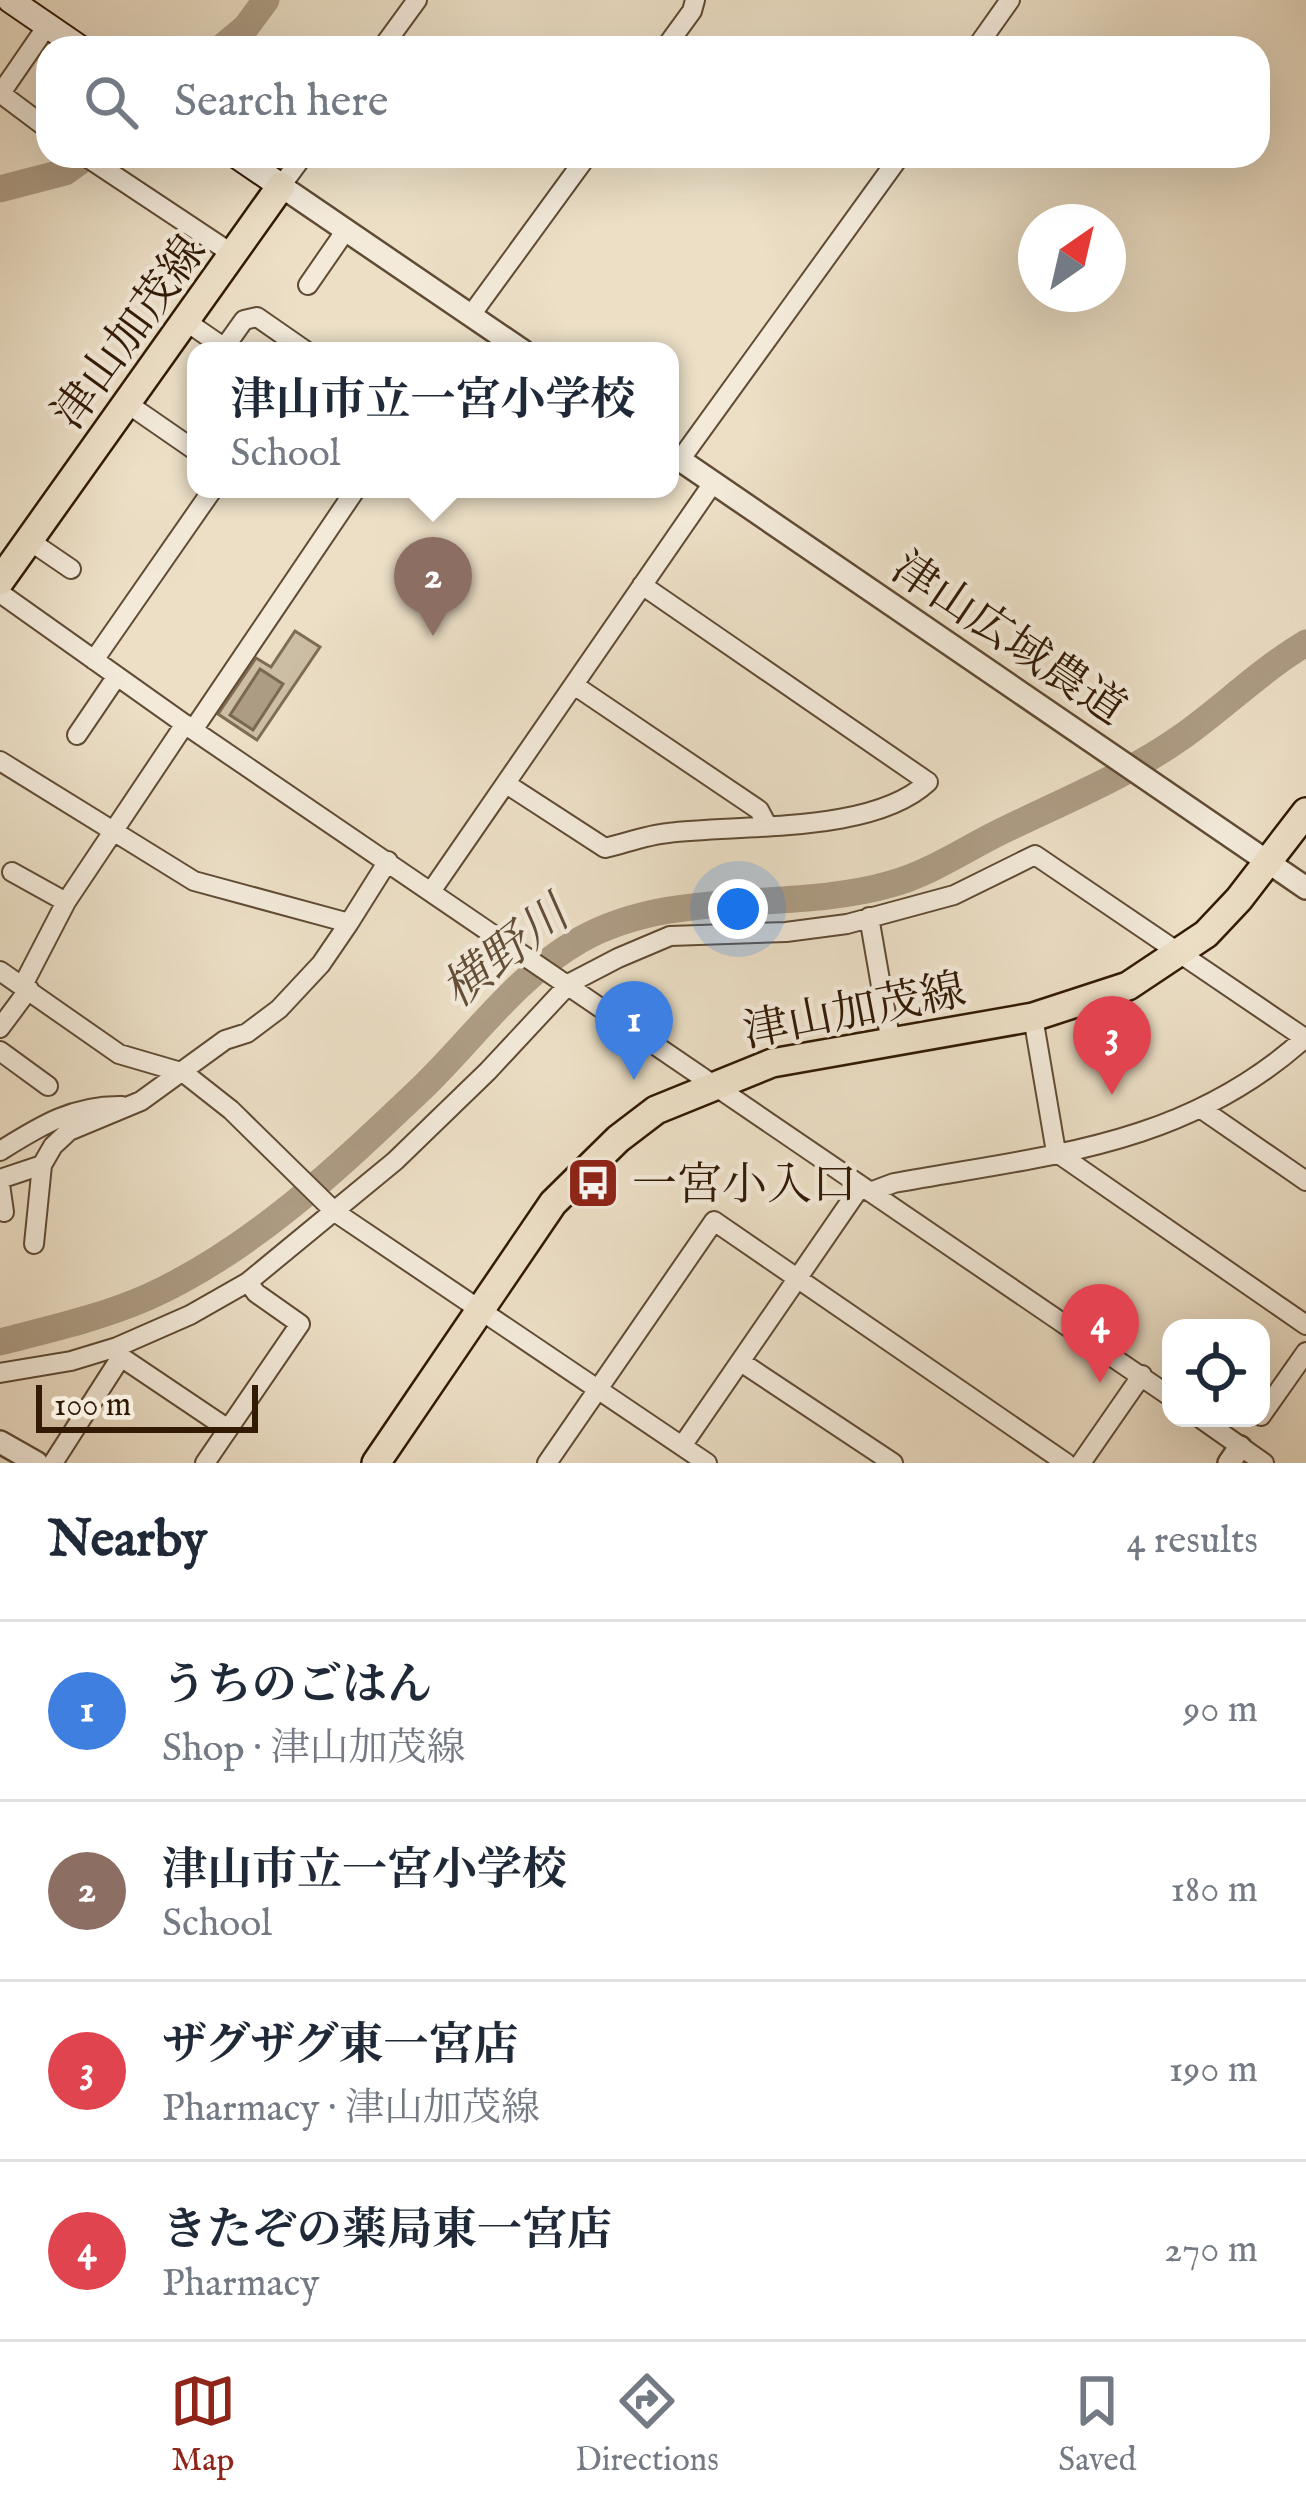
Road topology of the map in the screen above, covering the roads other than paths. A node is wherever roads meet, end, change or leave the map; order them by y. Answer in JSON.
{"nodes":[{"id":1,"x":10,"y":0,"type":"edge"},
{"id":2,"x":417,"y":0,"type":"edge"},
{"id":3,"x":695,"y":0,"type":"edge"},
{"id":4,"x":1010,"y":0,"type":"edge"},
{"id":5,"x":47,"y":26,"type":"junction"},
{"id":6,"x":41,"y":36,"type":"edge"},
{"id":7,"x":62,"y":36,"type":"edge"},
{"id":8,"x":391,"y":36,"type":"edge"},
{"id":9,"x":674,"y":36,"type":"edge"},
{"id":10,"x":984,"y":36,"type":"edge"},
{"id":11,"x":36,"y":44,"type":"edge"},
{"id":12,"x":2,"y":98,"type":"edge"},
{"id":13,"x":36,"y":121,"type":"edge"},
{"id":14,"x":103,"y":168,"type":"edge"},
{"id":15,"x":255,"y":168,"type":"edge"},
{"id":16,"x":294,"y":168,"type":"edge"},
{"id":17,"x":578,"y":168,"type":"edge"},
{"id":18,"x":891,"y":168,"type":"edge"},
{"id":19,"x":281,"y":186,"type":"junction"},
{"id":20,"x":346,"y":230,"type":"junction"},
{"id":21,"x":234,"y":256,"type":"junction"},
{"id":22,"x":308,"y":285,"type":"dead end"},
{"id":23,"x":471,"y":315,"type":"junction"},
{"id":24,"x":187,"y":322,"type":"junction"},
{"id":25,"x":215,"y":342,"type":"edge"},
{"id":26,"x":231,"y":342,"type":"edge"},
{"id":27,"x":293,"y":342,"type":"edge"},
{"id":28,"x":510,"y":342,"type":"edge"},
{"id":29,"x":128,"y":404,"type":"junction"},
{"id":30,"x":187,"y":446,"type":"edge"},
{"id":31,"x":679,"y":451,"type":"edge"},
{"id":32,"x":679,"y":459,"type":"edge"},
{"id":33,"x":713,"y":483,"type":"junction"},
{"id":34,"x":207,"y":498,"type":"edge"},
{"id":35,"x":350,"y":498,"type":"edge"},
{"id":36,"x":30,"y":541,"type":"junction"},
{"id":37,"x":71,"y":569,"type":"dead end"},
{"id":38,"x":0,"y":581,"type":"edge"},
{"id":39,"x":642,"y":585,"type":"junction"},
{"id":40,"x":0,"y":593,"type":"edge"},
{"id":41,"x":94,"y":660,"type":"junction"},
{"id":42,"x":116,"y":676,"type":"junction"},
{"id":43,"x":574,"y":685,"type":"junction"},
{"id":44,"x":189,"y":727,"type":"junction"},
{"id":45,"x":77,"y":735,"type":"dead end"},
{"id":46,"x":0,"y":760,"type":"edge"},
{"id":47,"x":508,"y":785,"type":"junction"},
{"id":48,"x":1306,"y":812,"type":"edge"},
{"id":49,"x":767,"y":825,"type":"junction"},
{"id":50,"x":114,"y":830,"type":"junction"},
{"id":51,"x":388,"y":861,"type":"junction"},
{"id":52,"x":1269,"y":862,"type":"junction"},
{"id":53,"x":4,"y":875,"type":"edge"},
{"id":54,"x":1306,"y":888,"type":"edge"},
{"id":55,"x":432,"y":890,"type":"junction"},
{"id":56,"x":67,"y":902,"type":"junction"},
{"id":57,"x":869,"y":917,"type":"junction"},
{"id":58,"x":349,"y":923,"type":"junction"},
{"id":59,"x":1183,"y":953,"type":"junction"},
{"id":60,"x":0,"y":971,"type":"edge"},
{"id":61,"x":569,"y":983,"type":"junction"},
{"id":62,"x":26,"y":987,"type":"junction"},
{"id":63,"x":1033,"y":1017,"type":"junction"},
{"id":64,"x":0,"y":1028,"type":"edge"},
{"id":65,"x":1305,"y":1038,"type":"edge"},
{"id":66,"x":891,"y":1043,"type":"junction"},
{"id":67,"x":0,"y":1051,"type":"edge"},
{"id":68,"x":184,"y":1073,"type":"junction"},
{"id":69,"x":716,"y":1083,"type":"junction"},
{"id":70,"x":48,"y":1086,"type":"dead end"},
{"id":71,"x":131,"y":1106,"type":"junction"},
{"id":72,"x":1203,"y":1110,"type":"junction"},
{"id":73,"x":37,"y":1128,"type":"junction"},
{"id":74,"x":0,"y":1151,"type":"edge"},
{"id":75,"x":1056,"y":1152,"type":"junction"},
{"id":76,"x":47,"y":1156,"type":"junction"},
{"id":77,"x":1306,"y":1180,"type":"edge"},
{"id":78,"x":0,"y":1181,"type":"edge"},
{"id":79,"x":866,"y":1189,"type":"junction"},
{"id":80,"x":330,"y":1208,"type":"junction"},
{"id":81,"x":4,"y":1212,"type":"dead end"},
{"id":82,"x":34,"y":1244,"type":"dead end"},
{"id":83,"x":798,"y":1277,"type":"junction"},
{"id":84,"x":248,"y":1282,"type":"junction"},
{"id":85,"x":480,"y":1313,"type":"junction"},
{"id":86,"x":1306,"y":1325,"type":"edge"},
{"id":87,"x":120,"y":1352,"type":"junction"},
{"id":88,"x":1306,"y":1352,"type":"edge"},
{"id":89,"x":741,"y":1362,"type":"junction"},
{"id":90,"x":0,"y":1373,"type":"edge"},
{"id":91,"x":1142,"y":1375,"type":"junction"},
{"id":92,"x":1162,"y":1389,"type":"edge"},
{"id":93,"x":596,"y":1390,"type":"junction"},
{"id":94,"x":1270,"y":1403,"type":"edge"},
{"id":95,"x":1208,"y":1427,"type":"edge"},
{"id":96,"x":1253,"y":1427,"type":"edge"},
{"id":97,"x":228,"y":1430,"type":"junction"},
{"id":98,"x":0,"y":1442,"type":"edge"},
{"id":99,"x":682,"y":1446,"type":"junction"},
{"id":100,"x":1234,"y":1455,"type":"edge"},
{"id":101,"x":37,"y":1463,"type":"edge"},
{"id":102,"x":53,"y":1463,"type":"edge"},
{"id":103,"x":205,"y":1463,"type":"edge"},
{"id":104,"x":376,"y":1463,"type":"edge"},
{"id":105,"x":548,"y":1463,"type":"edge"},
{"id":106,"x":707,"y":1463,"type":"edge"},
{"id":107,"x":893,"y":1463,"type":"edge"},
{"id":108,"x":1066,"y":1463,"type":"edge"},
{"id":109,"x":1081,"y":1463,"type":"edge"},
{"id":110,"x":1264,"y":1463,"type":"edge"}],
"edges":[{"from":1,"to":5,"type":"main road"},
{"from":2,"to":8,"type":"street"},
{"from":3,"to":9,"type":"street"},
{"from":4,"to":10,"type":"street"},
{"from":5,"to":6,"type":"street"},
{"from":5,"to":7,"type":"main road"},
{"from":11,"to":12,"type":"street"},
{"from":12,"to":13,"type":"street"},
{"from":14,"to":21,"type":"street"},
{"from":15,"to":19,"type":"main road"},
{"from":16,"to":19,"type":"street"},
{"from":17,"to":23,"type":"street"},
{"from":18,"to":31,"type":"street"},
{"from":19,"to":20,"type":"street"},
{"from":19,"to":21,"type":"main road","name":"津山加茂線"},
{"from":20,"to":22,"type":"street"},
{"from":20,"to":23,"type":"street"},
{"from":21,"to":24,"type":"main road","name":"津山加茂線"},
{"from":23,"to":28,"type":"street"},
{"from":24,"to":25,"type":"street"},
{"from":24,"to":29,"type":"main road","name":"津山加茂線"},
{"from":26,"to":27,"type":"street"},
{"from":29,"to":30,"type":"street"},
{"from":29,"to":36,"type":"main road","name":"津山加茂線"},
{"from":32,"to":33,"type":"street","name":"津山広域農道"},
{"from":33,"to":39,"type":"street"},
{"from":33,"to":52,"type":"street","name":"津山広域農道"},
{"from":34,"to":41,"type":"street"},
{"from":35,"to":44,"type":"street"},
{"from":36,"to":37,"type":"street"},
{"from":36,"to":38,"type":"main road","name":"津山加茂線"},
{"from":39,"to":43,"type":"street"},
{"from":39,"to":49,"type":"street"},
{"from":40,"to":41,"type":"street"},
{"from":41,"to":42,"type":"street"},
{"from":42,"to":44,"type":"street"},
{"from":42,"to":45,"type":"street"},
{"from":43,"to":47,"type":"street"},
{"from":43,"to":49,"type":"street"},
{"from":44,"to":50,"type":"street"},
{"from":44,"to":51,"type":"street"},
{"from":46,"to":50,"type":"street"},
{"from":47,"to":49,"type":"street"},
{"from":47,"to":55,"type":"street"},
{"from":48,"to":52,"type":"main road","name":"津山加茂線"},
{"from":50,"to":56,"type":"street"},
{"from":50,"to":58,"type":"street"},
{"from":51,"to":55,"type":"street"},
{"from":51,"to":58,"type":"street"},
{"from":52,"to":54,"type":"street","name":"津山広域農道"},
{"from":52,"to":59,"type":"main road","name":"津山加茂線"},
{"from":53,"to":56,"type":"street"},
{"from":55,"to":61,"type":"street"},
{"from":56,"to":62,"type":"street"},
{"from":57,"to":59,"type":"street"},
{"from":57,"to":61,"type":"street"},
{"from":57,"to":66,"type":"street"},
{"from":58,"to":68,"type":"street"},
{"from":59,"to":63,"type":"main road","name":"津山加茂線"},
{"from":59,"to":65,"type":"street"},
{"from":60,"to":62,"type":"street"},
{"from":61,"to":69,"type":"street"},
{"from":61,"to":80,"type":"street"},
{"from":62,"to":64,"type":"street"},
{"from":62,"to":68,"type":"street"},
{"from":63,"to":66,"type":"main road","name":"津山加茂線"},
{"from":63,"to":75,"type":"street"},
{"from":65,"to":72,"type":"street"},
{"from":66,"to":69,"type":"main road","name":"津山加茂線"},
{"from":67,"to":70,"type":"street"},
{"from":68,"to":71,"type":"street"},
{"from":68,"to":80,"type":"street"},
{"from":69,"to":79,"type":"street"},
{"from":69,"to":85,"type":"main road","name":"津山加茂線"},
{"from":71,"to":73,"type":"street"},
{"from":71,"to":76,"type":"street"},
{"from":72,"to":75,"type":"street"},
{"from":72,"to":77,"type":"street"},
{"from":73,"to":74,"type":"street"},
{"from":73,"to":76,"type":"street"},
{"from":75,"to":79,"type":"street"},
{"from":75,"to":86,"type":"street"},
{"from":76,"to":78,"type":"street"},
{"from":76,"to":82,"type":"street"},
{"from":78,"to":81,"type":"street"},
{"from":79,"to":83,"type":"street"},
{"from":79,"to":91,"type":"street"},
{"from":80,"to":84,"type":"street"},
{"from":80,"to":85,"type":"street"},
{"from":83,"to":89,"type":"street"},
{"from":83,"to":93,"type":"street"},
{"from":83,"to":108,"type":"street"},
{"from":84,"to":87,"type":"street"},
{"from":84,"to":97,"type":"street"},
{"from":85,"to":93,"type":"street"},
{"from":85,"to":104,"type":"main road","name":"津山加茂線"},
{"from":87,"to":90,"type":"street"},
{"from":87,"to":97,"type":"street"},
{"from":87,"to":102,"type":"street"},
{"from":88,"to":94,"type":"street"},
{"from":89,"to":99,"type":"street"},
{"from":89,"to":107,"type":"street"},
{"from":91,"to":92,"type":"street"},
{"from":91,"to":109,"type":"street"},
{"from":93,"to":99,"type":"street"},
{"from":93,"to":105,"type":"street"},
{"from":95,"to":100,"type":"street"},
{"from":96,"to":100,"type":"street"},
{"from":97,"to":103,"type":"street"},
{"from":98,"to":101,"type":"street"},
{"from":99,"to":106,"type":"street"},
{"from":100,"to":110,"type":"street"}]}
